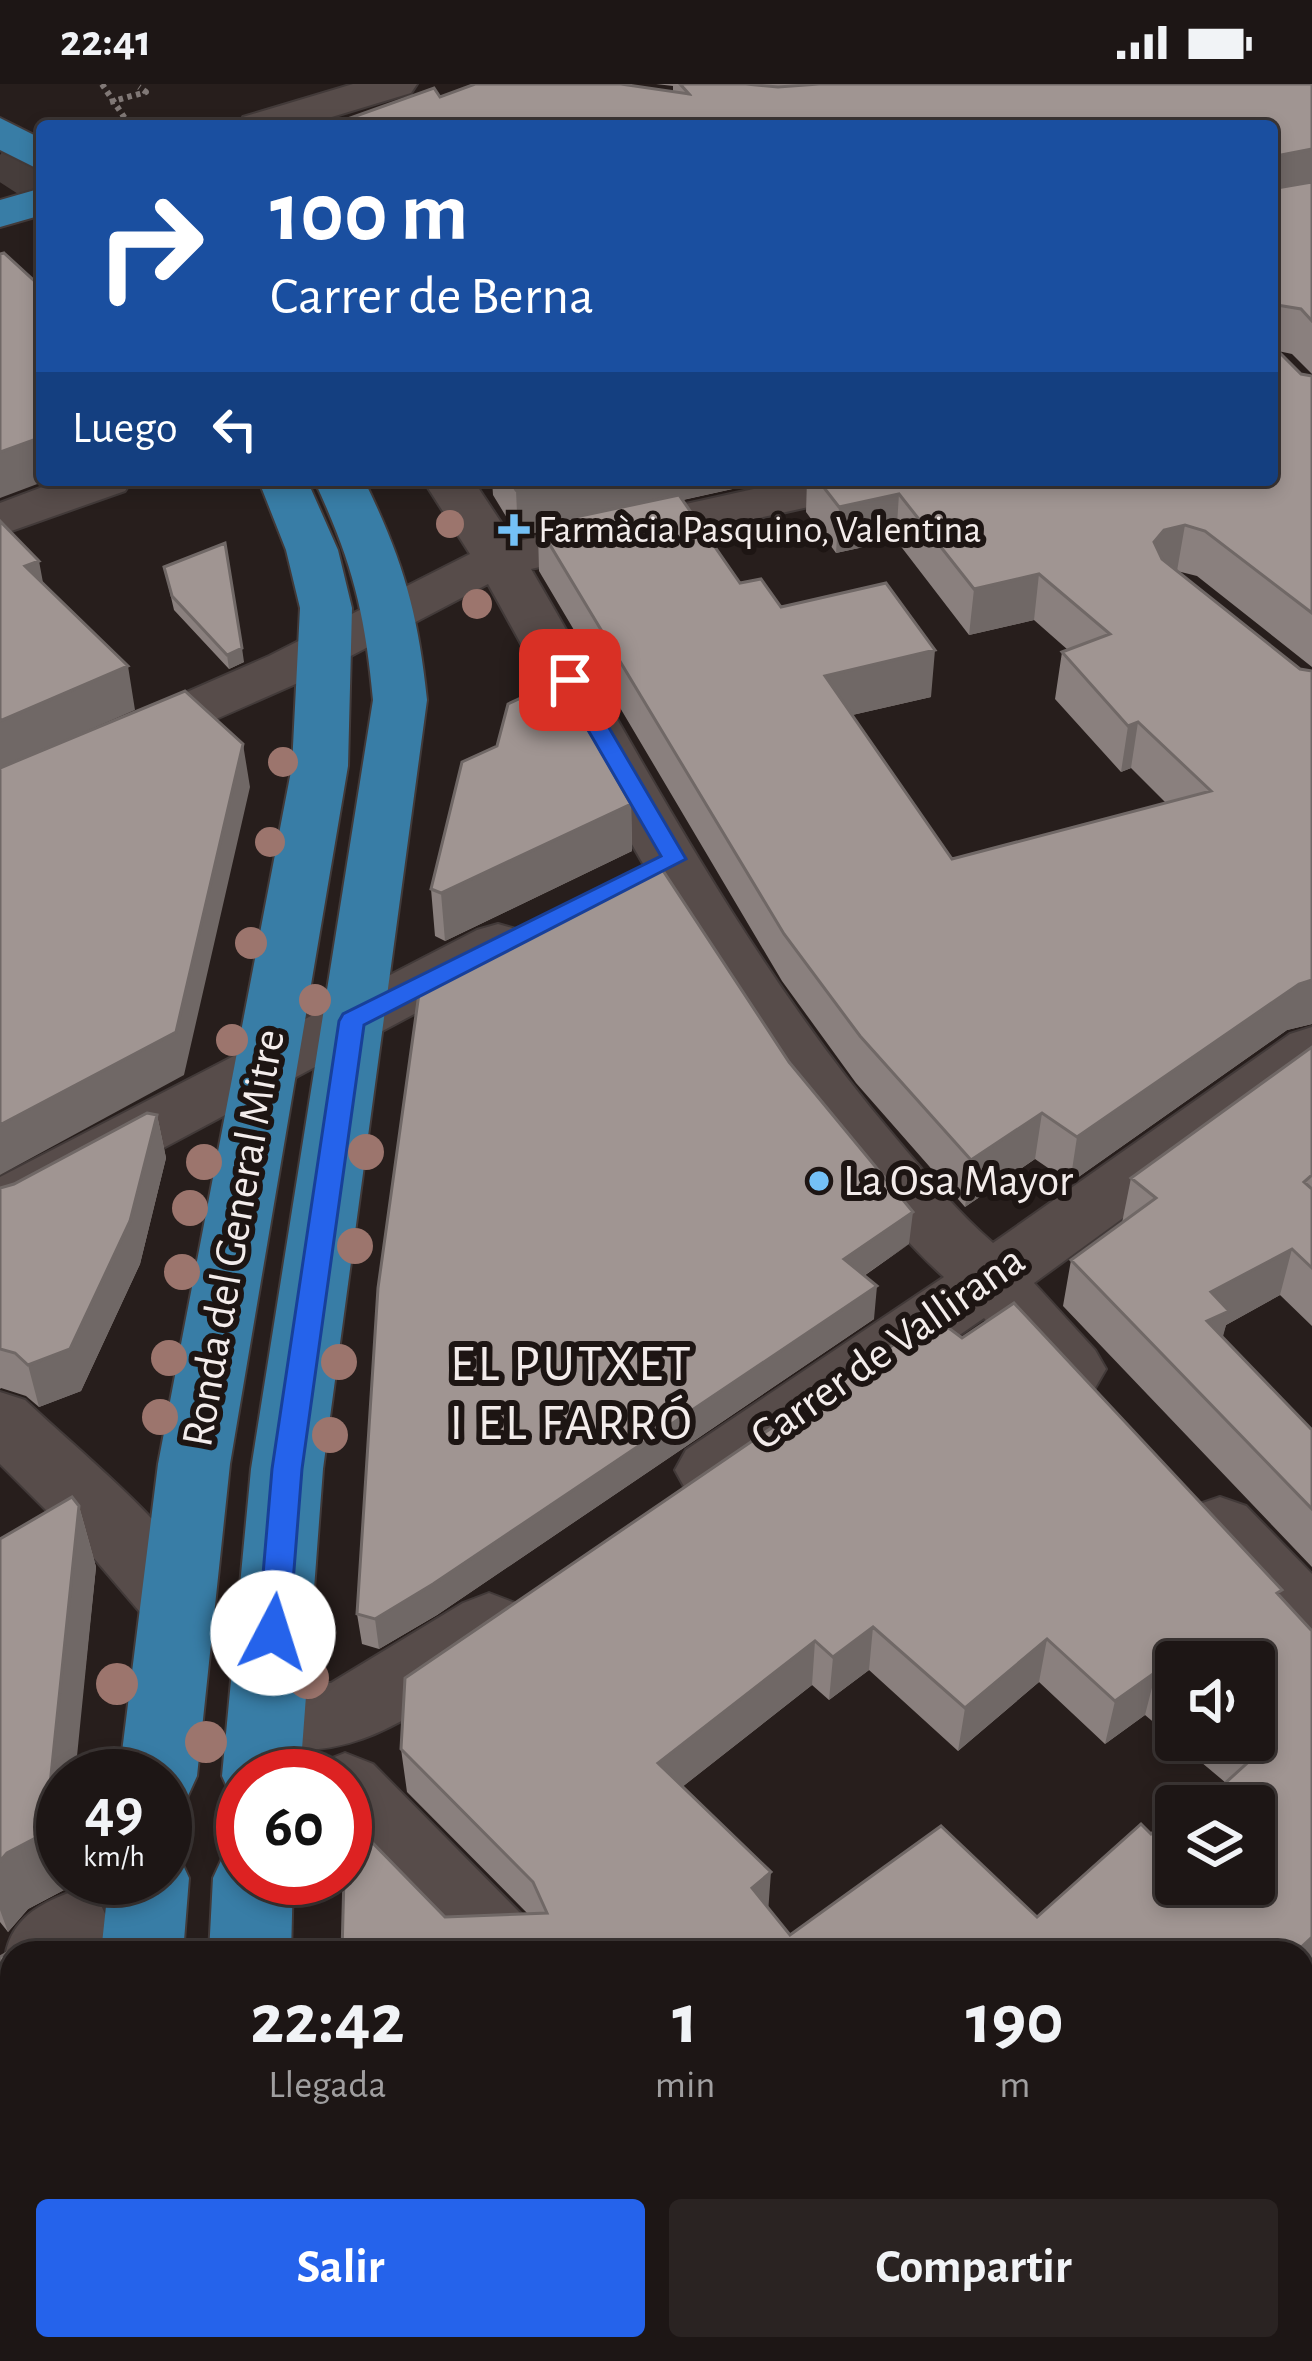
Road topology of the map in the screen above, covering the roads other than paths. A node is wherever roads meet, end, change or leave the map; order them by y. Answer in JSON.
{"nodes":[{"id":1,"x":264,"y":84,"type":"edge"},
{"id":2,"x":396,"y":84,"type":"edge"},
{"id":3,"x":277,"y":119,"type":"edge"},
{"id":4,"x":0,"y":130,"type":"edge"},
{"id":5,"x":36,"y":154,"type":"edge"},
{"id":6,"x":36,"y":203,"type":"edge"},
{"id":7,"x":0,"y":214,"type":"edge"},
{"id":8,"x":91,"y":486,"type":"edge"},
{"id":9,"x":262,"y":486,"type":"edge"},
{"id":10,"x":342,"y":486,"type":"edge"},
{"id":11,"x":385,"y":486,"type":"edge"},
{"id":12,"x":452,"y":486,"type":"edge"},
{"id":13,"x":835,"y":486,"type":"edge"},
{"id":14,"x":0,"y":520,"type":"edge"},
{"id":15,"x":500,"y":560,"type":"junction"},
{"id":16,"x":402,"y":624,"type":"junction"},
{"id":17,"x":317,"y":671,"type":"junction"},
{"id":18,"x":0,"y":796,"type":"edge"},
{"id":19,"x":674,"y":859,"type":"junction"},
{"id":20,"x":615,"y":887,"type":"edge"},
{"id":21,"x":551,"y":919,"type":"edge"},
{"id":22,"x":352,"y":1021,"type":"junction"},
{"id":23,"x":1312,"y":1049,"type":"edge"},
{"id":24,"x":265,"y":1064,"type":"junction"},
{"id":25,"x":0,"y":1206,"type":"edge"},
{"id":26,"x":990,"y":1280,"type":"junction"},
{"id":27,"x":0,"y":1420,"type":"edge"},
{"id":28,"x":1119,"y":1420,"type":"edge"},
{"id":29,"x":1184,"y":1488,"type":"edge"},
{"id":30,"x":657,"y":1508,"type":"edge"},
{"id":31,"x":542,"y":1588,"type":"edge"},
{"id":32,"x":177,"y":1603,"type":"junction"},
{"id":33,"x":1312,"y":1624,"type":"edge"},
{"id":34,"x":264,"y":1745,"type":"edge"},
{"id":35,"x":161,"y":1749,"type":"edge"},
{"id":36,"x":372,"y":1816,"type":"edge"},
{"id":37,"x":118,"y":1905,"type":"edge"},
{"id":38,"x":252,"y":1905,"type":"edge"},
{"id":39,"x":77,"y":1941,"type":"edge"},
{"id":40,"x":250,"y":1941,"type":"edge"},
{"id":41,"x":492,"y":1941,"type":"edge"}],
"edges":[{"from":1,"to":3,"type":"street"},
{"from":2,"to":3,"type":"street"},
{"from":4,"to":5,"type":"main road"},
{"from":6,"to":7,"type":"main road"},
{"from":8,"to":14,"type":"street"},
{"from":9,"to":17,"type":"main road","name":"Ronda del General Mitre"},
{"from":10,"to":16,"type":"main road","name":"Ronda del General Mitre"},
{"from":11,"to":16,"type":"main road","name":"Ronda del General Mitre"},
{"from":12,"to":15,"type":"street"},
{"from":13,"to":15,"type":"street"},
{"from":15,"to":16,"type":"street"},
{"from":15,"to":19,"type":"street"},
{"from":16,"to":17,"type":"street"},
{"from":16,"to":22,"type":"main road","name":"Ronda del General Mitre"},
{"from":17,"to":18,"type":"street"},
{"from":17,"to":24,"type":"main road","name":"Ronda del General Mitre"},
{"from":19,"to":20,"type":"street"},
{"from":19,"to":26,"type":"street"},
{"from":21,"to":22,"type":"street"},
{"from":22,"to":24,"type":"street"},
{"from":22,"to":34,"type":"main road","name":"Ronda del General Mitre"},
{"from":23,"to":26,"type":"street","name":"Carrer de Vallirana"},
{"from":24,"to":25,"type":"street"},
{"from":24,"to":32,"type":"main road","name":"Ronda del General Mitre"},
{"from":26,"to":28,"type":"street"},
{"from":26,"to":30,"type":"street","name":"Carrer de Vallirana"},
{"from":27,"to":32,"type":"street"},
{"from":29,"to":33,"type":"street"},
{"from":31,"to":34,"type":"street"},
{"from":32,"to":34,"type":"main road"},
{"from":32,"to":35,"type":"main road","name":"Ronda del General Mitre"},
{"from":36,"to":41,"type":"street"},
{"from":37,"to":39,"type":"main road"},
{"from":38,"to":40,"type":"main road"}]}
